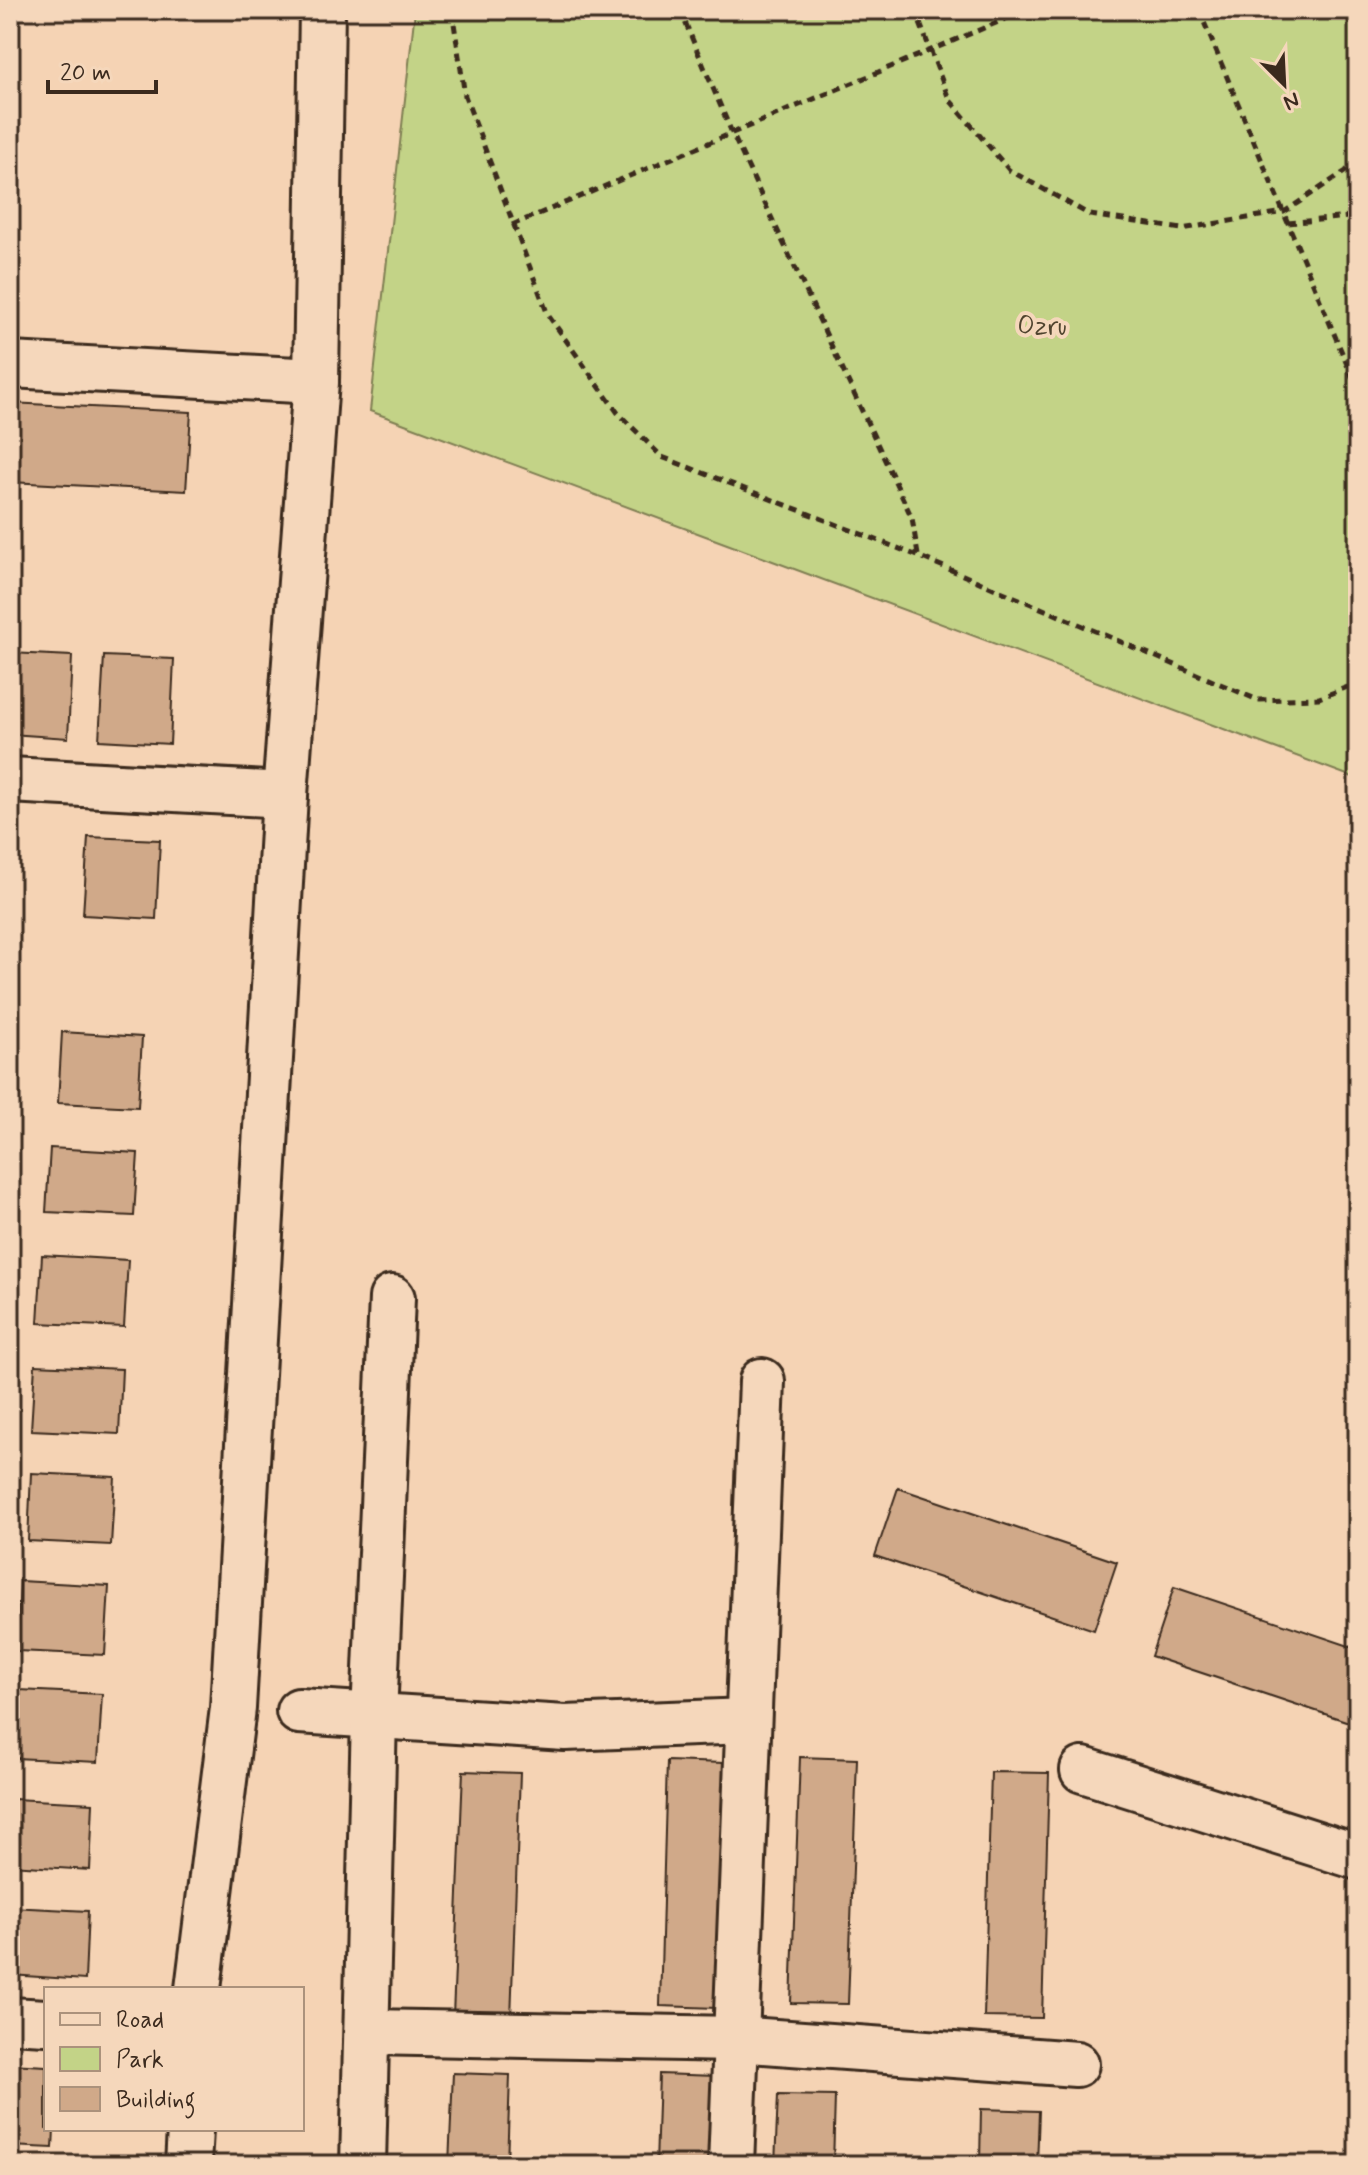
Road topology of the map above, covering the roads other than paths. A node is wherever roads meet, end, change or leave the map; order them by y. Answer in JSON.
{"nodes":[{"id":1,"x":322,"y":10,"type":"edge"},
{"id":2,"x":10,"y":365,"type":"edge"},
{"id":3,"x":316,"y":381,"type":"junction"},
{"id":4,"x":10,"y":780,"type":"edge"},
{"id":5,"x":285,"y":795,"type":"junction"},
{"id":6,"x":392,"y":1298,"type":"dead end"},
{"id":7,"x":762,"y":1381,"type":"dead end"},
{"id":8,"x":299,"y":1711,"type":"dead end"},
{"id":9,"x":374,"y":1716,"type":"junction"},
{"id":10,"x":748,"y":1721,"type":"junction"},
{"id":11,"x":1083,"y":1770,"type":"dead end"},
{"id":12,"x":1358,"y":1857,"type":"edge"},
{"id":13,"x":198,"y":1987,"type":"edge"},
{"id":14,"x":10,"y":2020,"type":"edge"},
{"id":15,"x":44,"y":2022,"type":"edge"},
{"id":16,"x":368,"y":2032,"type":"junction"},
{"id":17,"x":736,"y":2039,"type":"junction"},
{"id":18,"x":1076,"y":2064,"type":"dead end"},
{"id":19,"x":190,"y":2131,"type":"edge"},
{"id":20,"x":188,"y":2165,"type":"edge"},
{"id":21,"x":363,"y":2165,"type":"edge"},
{"id":22,"x":731,"y":2165,"type":"edge"}],
"edges":[{"from":1,"to":3,"type":"street"},
{"from":2,"to":3,"type":"street"},
{"from":3,"to":5,"type":"street"},
{"from":4,"to":5,"type":"street"},
{"from":5,"to":13,"type":"street"},
{"from":6,"to":9,"type":"street"},
{"from":7,"to":10,"type":"street"},
{"from":8,"to":9,"type":"street"},
{"from":9,"to":10,"type":"street"},
{"from":9,"to":16,"type":"street"},
{"from":10,"to":17,"type":"street"},
{"from":11,"to":12,"type":"street"},
{"from":14,"to":15,"type":"street"},
{"from":16,"to":17,"type":"street"},
{"from":16,"to":21,"type":"street"},
{"from":17,"to":18,"type":"street"},
{"from":17,"to":22,"type":"street"},
{"from":19,"to":20,"type":"street"}]}
